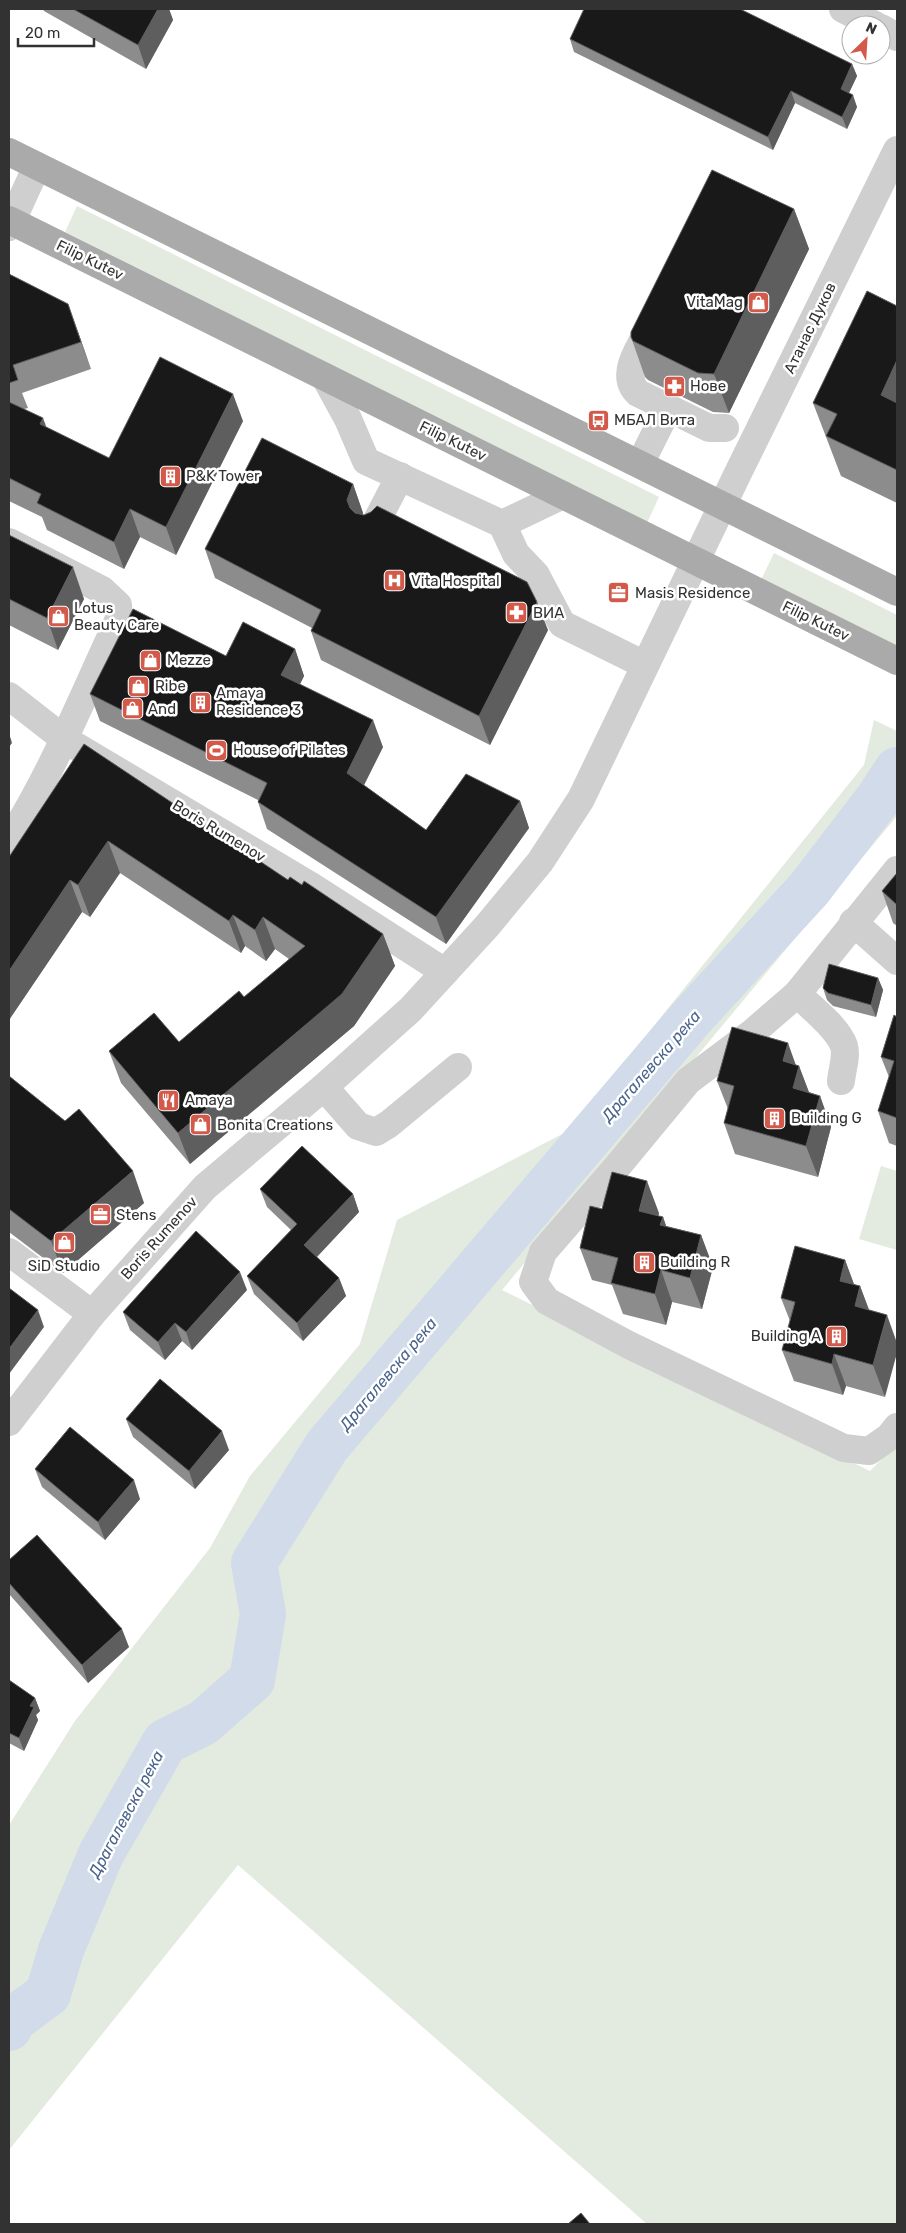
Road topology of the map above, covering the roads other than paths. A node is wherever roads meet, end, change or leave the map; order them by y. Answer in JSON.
{"nodes":[{"id":1,"x":843,"y":9,"type":"edge"},
{"id":2,"x":855,"y":15,"type":"edge"},
{"id":3,"x":897,"y":150,"type":"edge"},
{"id":4,"x":9,"y":152,"type":"edge"},
{"id":5,"x":37,"y":166,"type":"junction"},
{"id":6,"x":10,"y":223,"type":"edge"},
{"id":7,"x":664,"y":300,"type":"edge"},
{"id":8,"x":325,"y":377,"type":"junction"},
{"id":9,"x":668,"y":408,"type":"junction"},
{"id":10,"x":725,"y":428,"type":"dead end"},
{"id":11,"x":640,"y":464,"type":"junction"},
{"id":12,"x":400,"y":476,"type":"junction"},
{"id":13,"x":563,"y":495,"type":"junction"},
{"id":14,"x":722,"y":505,"type":"junction"},
{"id":15,"x":502,"y":524,"type":"junction"},
{"id":16,"x":373,"y":528,"type":"edge"},
{"id":17,"x":9,"y":542,"type":"edge"},
{"id":18,"x":695,"y":561,"type":"junction"},
{"id":19,"x":897,"y":592,"type":"edge"},
{"id":20,"x":897,"y":661,"type":"edge"},
{"id":21,"x":645,"y":665,"type":"junction"},
{"id":22,"x":9,"y":696,"type":"edge"},
{"id":23,"x":64,"y":738,"type":"junction"},
{"id":24,"x":9,"y":841,"type":"edge"},
{"id":25,"x":897,"y":870,"type":"edge"},
{"id":26,"x":853,"y":922,"type":"junction"},
{"id":27,"x":897,"y":961,"type":"edge"},
{"id":28,"x":445,"y":972,"type":"junction"},
{"id":29,"x":797,"y":994,"type":"junction"},
{"id":30,"x":458,"y":1067,"type":"dead end"},
{"id":31,"x":841,"y":1081,"type":"dead end"},
{"id":32,"x":324,"y":1087,"type":"junction"},
{"id":33,"x":9,"y":1252,"type":"edge"},
{"id":34,"x":92,"y":1314,"type":"junction"},
{"id":35,"x":9,"y":1422,"type":"edge"},
{"id":36,"x":897,"y":1428,"type":"edge"}],
"edges":[{"from":1,"to":2,"type":"street"},
{"from":3,"to":14,"type":"street","name":"Атанас Дуков"},
{"from":4,"to":5,"type":"main road"},
{"from":5,"to":6,"type":"street"},
{"from":5,"to":11,"type":"main road"},
{"from":6,"to":8,"type":"main road","name":"Filip Kutev"},
{"from":7,"to":9,"type":"street"},
{"from":8,"to":12,"type":"street"},
{"from":8,"to":13,"type":"main road","name":"Filip Kutev"},
{"from":9,"to":10,"type":"street"},
{"from":9,"to":11,"type":"street"},
{"from":11,"to":14,"type":"main road"},
{"from":12,"to":15,"type":"street"},
{"from":12,"to":16,"type":"street"},
{"from":13,"to":15,"type":"street"},
{"from":13,"to":18,"type":"main road","name":"Filip Kutev"},
{"from":14,"to":18,"type":"street","name":"Атанас Дуков"},
{"from":14,"to":19,"type":"main road"},
{"from":15,"to":21,"type":"street"},
{"from":17,"to":23,"type":"street"},
{"from":18,"to":20,"type":"main road","name":"Filip Kutev"},
{"from":18,"to":21,"type":"street","name":"Атанас Дуков"},
{"from":21,"to":28,"type":"street","name":"Boris Rumenov"},
{"from":22,"to":23,"type":"street","name":"Boris Rumenov"},
{"from":23,"to":24,"type":"street"},
{"from":23,"to":28,"type":"street","name":"Boris Rumenov"},
{"from":25,"to":26,"type":"street"},
{"from":26,"to":27,"type":"street"},
{"from":26,"to":29,"type":"street"},
{"from":28,"to":32,"type":"street","name":"Boris Rumenov"},
{"from":29,"to":31,"type":"street"},
{"from":29,"to":36,"type":"street"},
{"from":30,"to":32,"type":"street"},
{"from":32,"to":34,"type":"street","name":"Boris Rumenov"},
{"from":33,"to":34,"type":"street"},
{"from":34,"to":35,"type":"street","name":"Boris Rumenov"}]}
